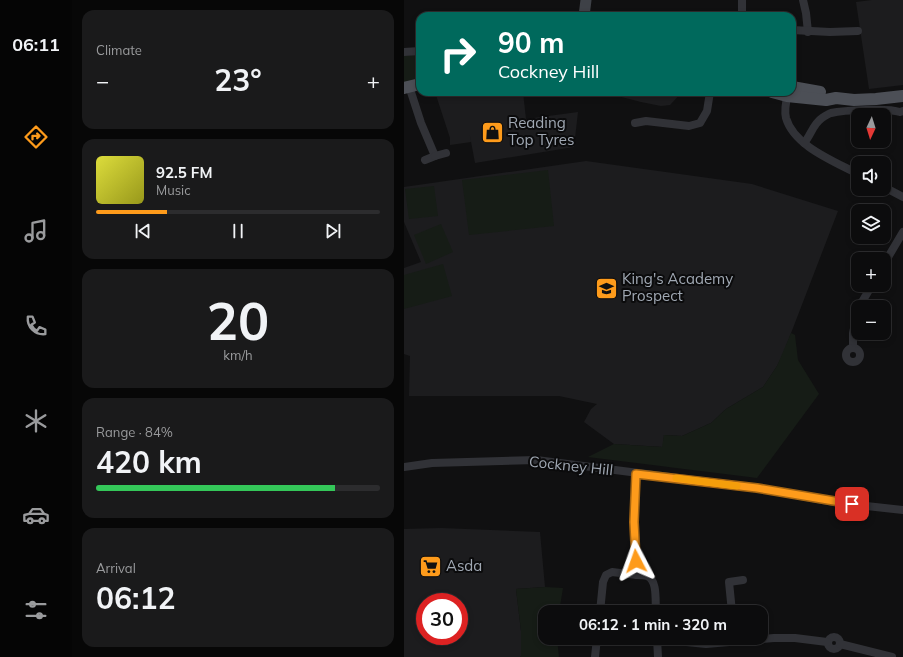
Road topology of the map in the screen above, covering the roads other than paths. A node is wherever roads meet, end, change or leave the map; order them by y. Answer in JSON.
{"nodes":[{"id":1,"x":586,"y":0,"type":"edge"},
{"id":2,"x":742,"y":0,"type":"edge"},
{"id":3,"x":803,"y":0,"type":"edge"},
{"id":4,"x":584,"y":12,"type":"edge"},
{"id":5,"x":742,"y":12,"type":"edge"},
{"id":6,"x":796,"y":30,"type":"edge"},
{"id":7,"x":858,"y":31,"type":"dead end"},
{"id":8,"x":808,"y":32,"type":"junction"},
{"id":9,"x":416,"y":51,"type":"edge"},
{"id":10,"x":404,"y":52,"type":"edge"},
{"id":11,"x":411,"y":86,"type":"edge"},
{"id":12,"x":796,"y":92,"type":"edge"},
{"id":13,"x":709,"y":96,"type":"edge"},
{"id":14,"x":788,"y":96,"type":"edge"},
{"id":15,"x":903,"y":96,"type":"edge"},
{"id":16,"x":903,"y":111,"type":"edge"},
{"id":17,"x":635,"y":123,"type":"dead end"},
{"id":18,"x":804,"y":143,"type":"junction"},
{"id":19,"x":446,"y":153,"type":"dead end"},
{"id":20,"x":435,"y":156,"type":"junction"},
{"id":21,"x":425,"y":160,"type":"dead end"},
{"id":22,"x":851,"y":170,"type":"edge"},
{"id":23,"x":891,"y":191,"type":"edge"},
{"id":24,"x":903,"y":197,"type":"edge"},
{"id":25,"x":903,"y":232,"type":"edge"},
{"id":26,"x":891,"y":252,"type":"edge"},
{"id":27,"x":853,"y":340,"type":"edge"},
{"id":28,"x":853,"y":348,"type":"dead end"},
{"id":29,"x":404,"y":467,"type":"edge"},
{"id":30,"x":636,"y":474,"type":"junction"},
{"id":31,"x":903,"y":510,"type":"edge"},
{"id":32,"x":637,"y":574,"type":"junction"},
{"id":33,"x":743,"y":580,"type":"dead end"},
{"id":34,"x":601,"y":605,"type":"edge"},
{"id":35,"x":656,"y":605,"type":"edge"},
{"id":36,"x":731,"y":605,"type":"edge"},
{"id":37,"x":768,"y":638,"type":"edge"},
{"id":38,"x":596,"y":645,"type":"edge"},
{"id":39,"x":657,"y":645,"type":"edge"},
{"id":40,"x":595,"y":657,"type":"edge"},
{"id":41,"x":658,"y":657,"type":"edge"},
{"id":42,"x":892,"y":657,"type":"edge"}],
"edges":[{"from":1,"to":4,"type":"street"},
{"from":2,"to":5,"type":"street"},
{"from":3,"to":8,"type":"street"},
{"from":6,"to":8,"type":"street"},
{"from":7,"to":8,"type":"street"},
{"from":9,"to":10,"type":"street"},
{"from":11,"to":20,"type":"street"},
{"from":12,"to":15,"type":"main road"},
{"from":13,"to":17,"type":"street"},
{"from":14,"to":18,"type":"street"},
{"from":16,"to":18,"type":"street"},
{"from":18,"to":22,"type":"street"},
{"from":19,"to":20,"type":"street"},
{"from":20,"to":21,"type":"street"},
{"from":23,"to":24,"type":"street"},
{"from":25,"to":26,"type":"street"},
{"from":27,"to":28,"type":"street"},
{"from":29,"to":30,"type":"street","name":"Cockney Hill"},
{"from":30,"to":31,"type":"street","name":"Cockney Hill"},
{"from":30,"to":32,"type":"street"},
{"from":32,"to":34,"type":"street"},
{"from":32,"to":35,"type":"street"},
{"from":33,"to":36,"type":"street"},
{"from":37,"to":42,"type":"street"},
{"from":38,"to":40,"type":"street"},
{"from":39,"to":41,"type":"street"}]}
